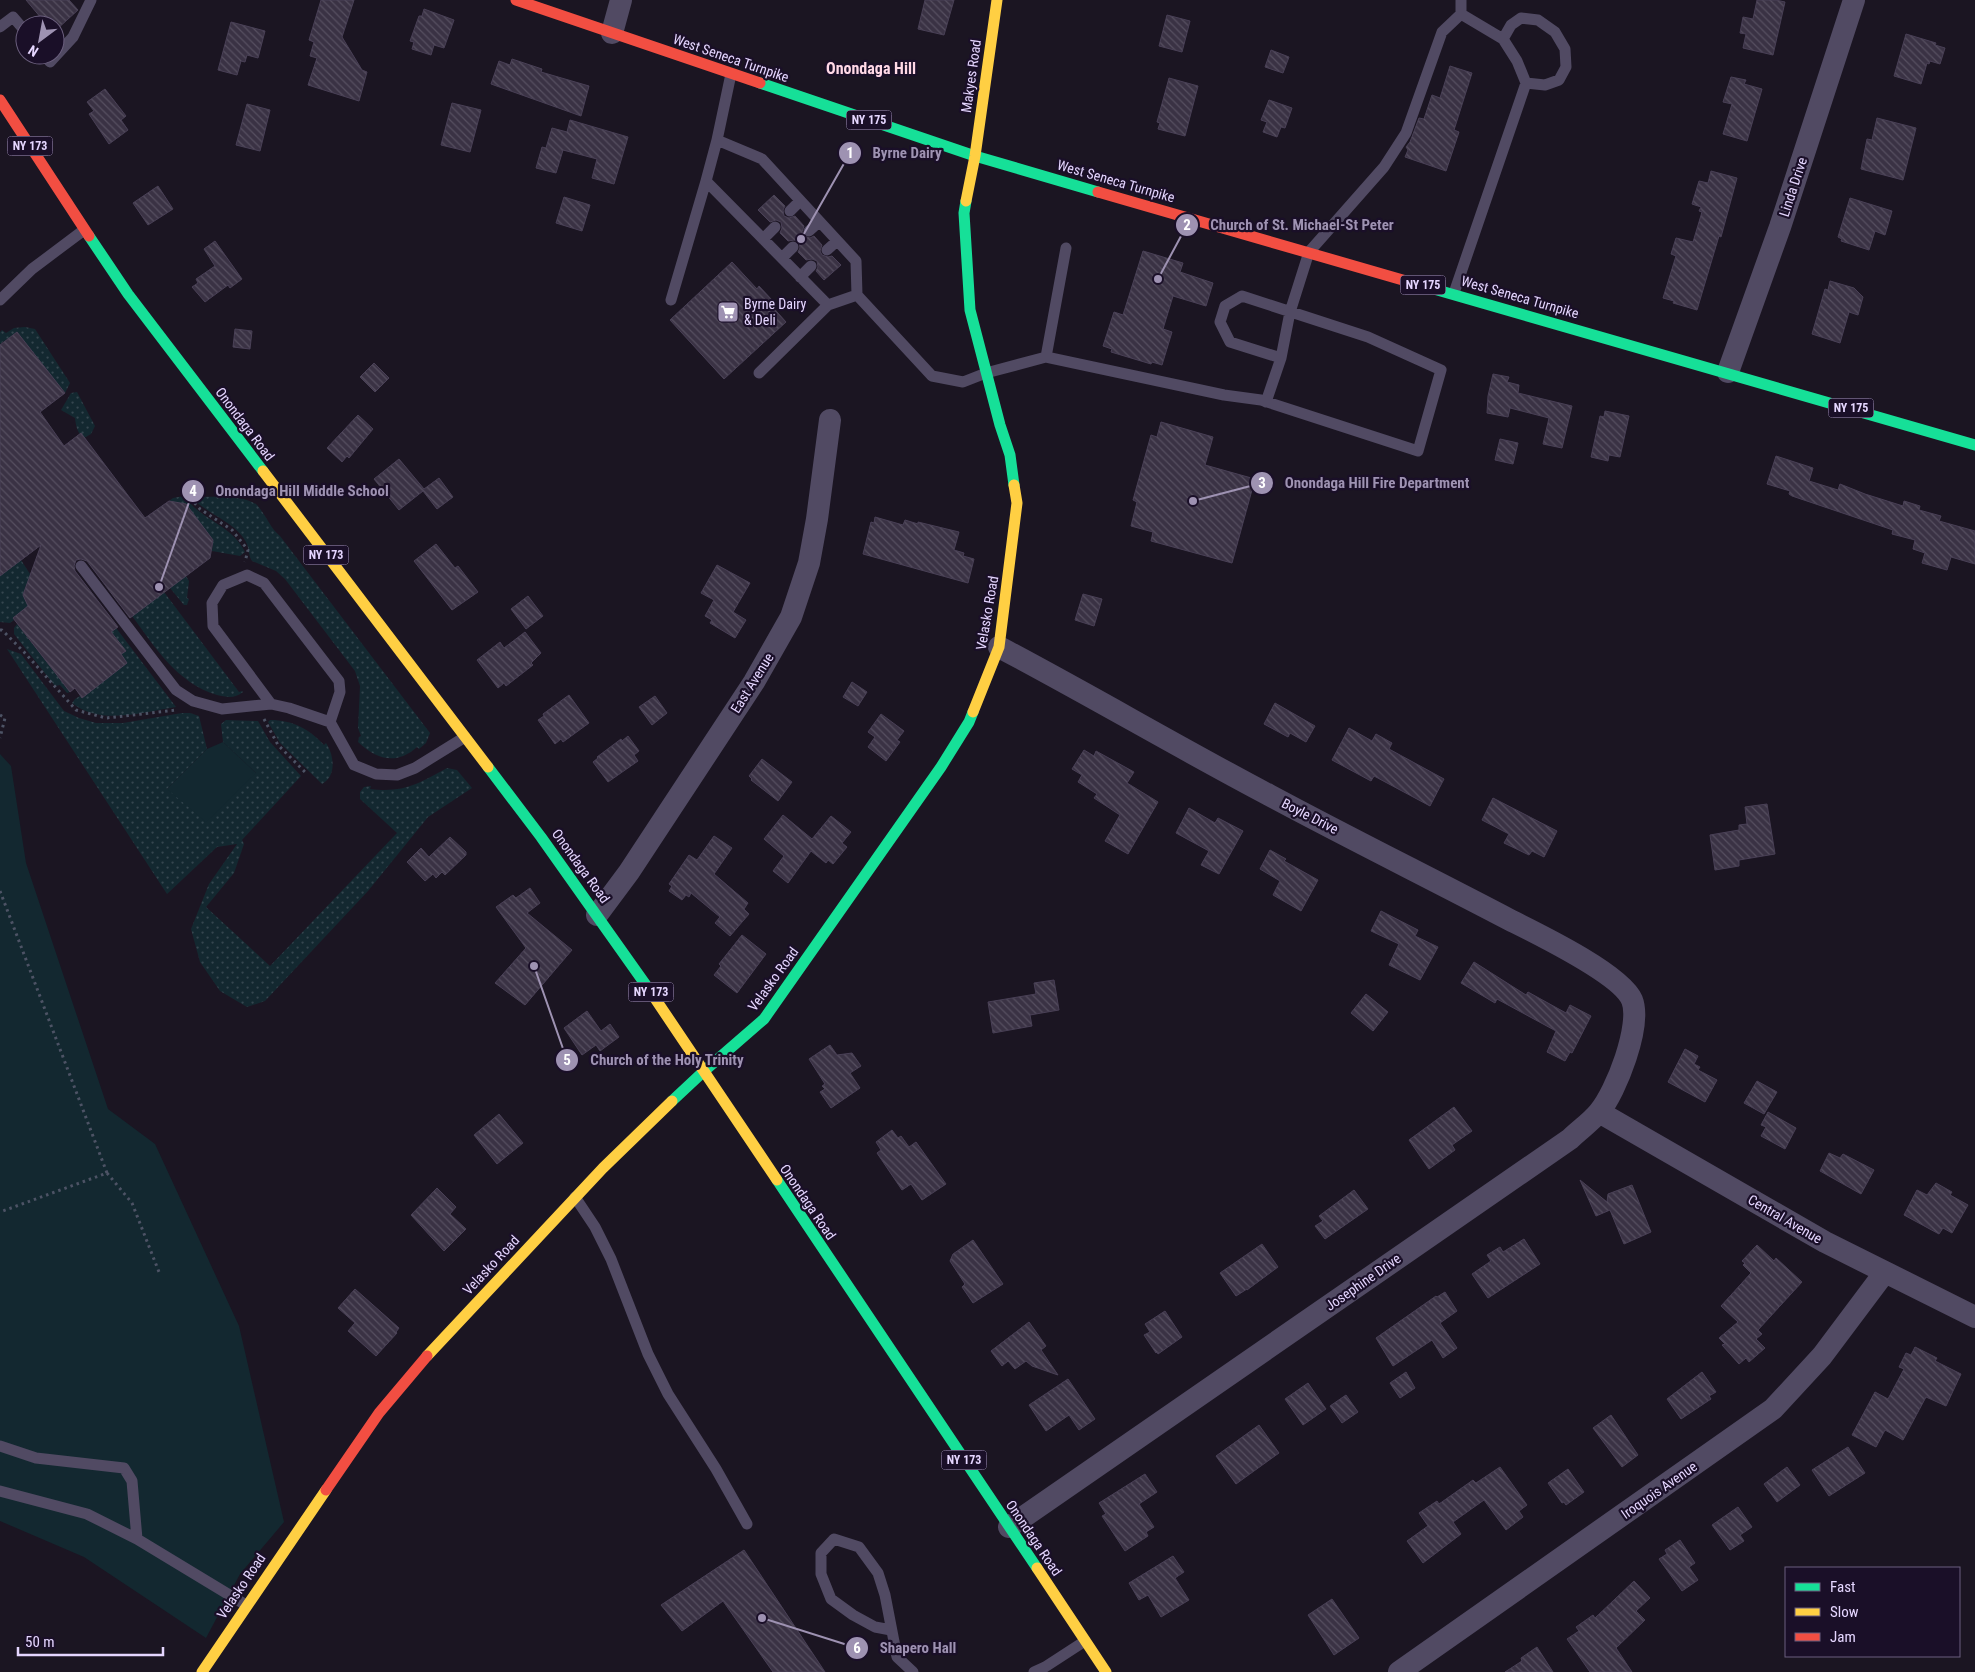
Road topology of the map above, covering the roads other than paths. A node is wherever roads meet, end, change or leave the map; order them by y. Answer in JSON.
{"nodes":[{"id":1,"x":91,"y":0,"type":"edge"},
{"id":2,"x":516,"y":0,"type":"edge"},
{"id":3,"x":621,"y":0,"type":"edge"},
{"id":4,"x":997,"y":0,"type":"edge"},
{"id":5,"x":1461,"y":0,"type":"edge"},
{"id":6,"x":1854,"y":0,"type":"edge"},
{"id":7,"x":1461,"y":14,"type":"junction"},
{"id":8,"x":15,"y":20,"type":"edge"},
{"id":9,"x":0,"y":27,"type":"edge"},
{"id":10,"x":612,"y":34,"type":"junction"},
{"id":11,"x":1503,"y":39,"type":"junction"},
{"id":12,"x":65,"y":46,"type":"edge"},
{"id":13,"x":731,"y":74,"type":"junction"},
{"id":14,"x":1526,"y":83,"type":"junction"},
{"id":15,"x":0,"y":100,"type":"edge"},
{"id":16,"x":717,"y":140,"type":"junction"},
{"id":17,"x":975,"y":156,"type":"junction"},
{"id":18,"x":706,"y":181,"type":"junction"},
{"id":19,"x":800,"y":201,"type":"junction"},
{"id":20,"x":790,"y":211,"type":"dead end"},
{"id":21,"x":819,"y":222,"type":"junction"},
{"id":22,"x":774,"y":227,"type":"dead end"},
{"id":23,"x":84,"y":230,"type":"junction"},
{"id":24,"x":809,"y":231,"type":"dead end"},
{"id":25,"x":763,"y":239,"type":"junction"},
{"id":26,"x":838,"y":241,"type":"junction"},
{"id":27,"x":794,"y":247,"type":"dead end"},
{"id":28,"x":1066,"y":248,"type":"dead end"},
{"id":29,"x":827,"y":250,"type":"dead end"},
{"id":30,"x":1310,"y":252,"type":"junction"},
{"id":31,"x":782,"y":258,"type":"junction"},
{"id":32,"x":811,"y":266,"type":"dead end"},
{"id":33,"x":800,"y":276,"type":"junction"},
{"id":34,"x":1454,"y":293,"type":"junction"},
{"id":35,"x":857,"y":295,"type":"junction"},
{"id":36,"x":0,"y":300,"type":"edge"},
{"id":37,"x":671,"y":300,"type":"dead end"},
{"id":38,"x":828,"y":305,"type":"junction"},
{"id":39,"x":1290,"y":312,"type":"junction"},
{"id":40,"x":1046,"y":357,"type":"junction"},
{"id":41,"x":1281,"y":358,"type":"junction"},
{"id":42,"x":759,"y":372,"type":"dead end"},
{"id":43,"x":1728,"y":372,"type":"junction"},
{"id":44,"x":986,"y":373,"type":"junction"},
{"id":45,"x":1266,"y":402,"type":"junction"},
{"id":46,"x":830,"y":420,"type":"dead end"},
{"id":47,"x":1975,"y":445,"type":"edge"},
{"id":48,"x":81,"y":566,"type":"dead end"},
{"id":49,"x":999,"y":647,"type":"junction"},
{"id":50,"x":271,"y":704,"type":"junction"},
{"id":51,"x":330,"y":722,"type":"junction"},
{"id":52,"x":465,"y":738,"type":"junction"},
{"id":53,"x":597,"y":915,"type":"junction"},
{"id":54,"x":1621,"y":984,"type":"joint"},
{"id":55,"x":703,"y":1072,"type":"junction"},
{"id":56,"x":1599,"y":1112,"type":"junction"},
{"id":57,"x":575,"y":1197,"type":"junction"},
{"id":58,"x":1884,"y":1272,"type":"junction"},
{"id":59,"x":1975,"y":1317,"type":"edge"},
{"id":60,"x":0,"y":1446,"type":"edge"},
{"id":61,"x":0,"y":1491,"type":"edge"},
{"id":62,"x":747,"y":1524,"type":"dead end"},
{"id":63,"x":1009,"y":1527,"type":"junction"},
{"id":64,"x":136,"y":1539,"type":"junction"},
{"id":65,"x":246,"y":1605,"type":"junction"},
{"id":66,"x":891,"y":1630,"type":"junction"},
{"id":67,"x":1085,"y":1641,"type":"junction"},
{"id":68,"x":202,"y":1672,"type":"edge"},
{"id":69,"x":913,"y":1672,"type":"edge"},
{"id":70,"x":1034,"y":1672,"type":"edge"},
{"id":71,"x":1106,"y":1672,"type":"edge"},
{"id":72,"x":1399,"y":1672,"type":"edge"}],
"edges":[{"from":1,"to":12,"type":"lane"},
{"from":2,"to":10,"type":"main road","name":"West Seneca Turnpike","number":"NY 175"},
{"from":3,"to":10,"type":"street"},
{"from":4,"to":17,"type":"main road","name":"Makyes Road"},
{"from":5,"to":7,"type":"lane"},
{"from":6,"to":43,"type":"street","name":"Linda Drive"},
{"from":7,"to":11,"type":"lane"},
{"from":7,"to":30,"type":"lane"},
{"from":8,"to":9,"type":"lane"},
{"from":10,"to":13,"type":"main road","name":"West Seneca Turnpike","number":"NY 175"},
{"from":11,"to":14,"type":"lane"},
{"from":11,"to":14,"type":"lane"},
{"from":13,"to":16,"type":"lane"},
{"from":13,"to":17,"type":"main road","name":"West Seneca Turnpike","number":"NY 175"},
{"from":14,"to":34,"type":"lane"},
{"from":15,"to":23,"type":"main road","name":"Onondaga Road","number":"NY 173"},
{"from":16,"to":18,"type":"lane"},
{"from":16,"to":19,"type":"lane"},
{"from":17,"to":30,"type":"main road","name":"West Seneca Turnpike","number":"NY 175"},
{"from":17,"to":44,"type":"main road","name":"Velasko Road"},
{"from":18,"to":25,"type":"lane"},
{"from":18,"to":37,"type":"lane"},
{"from":19,"to":20,"type":"lane"},
{"from":19,"to":21,"type":"lane"},
{"from":21,"to":24,"type":"lane"},
{"from":21,"to":26,"type":"lane"},
{"from":22,"to":25,"type":"lane"},
{"from":23,"to":36,"type":"lane"},
{"from":23,"to":52,"type":"main road","name":"Onondaga Road","number":"NY 173"},
{"from":25,"to":31,"type":"lane"},
{"from":26,"to":29,"type":"lane"},
{"from":26,"to":35,"type":"lane"},
{"from":27,"to":31,"type":"lane"},
{"from":28,"to":40,"type":"lane"},
{"from":30,"to":34,"type":"main road","name":"West Seneca Turnpike","number":"NY 175"},
{"from":30,"to":39,"type":"lane"},
{"from":31,"to":33,"type":"lane"},
{"from":32,"to":33,"type":"lane"},
{"from":33,"to":38,"type":"lane"},
{"from":34,"to":43,"type":"main road","name":"West Seneca Turnpike","number":"NY 175"},
{"from":35,"to":38,"type":"lane"},
{"from":35,"to":44,"type":"lane"},
{"from":38,"to":42,"type":"lane"},
{"from":39,"to":41,"type":"lane"},
{"from":39,"to":41,"type":"lane"},
{"from":39,"to":45,"type":"lane"},
{"from":40,"to":44,"type":"lane"},
{"from":40,"to":45,"type":"lane"},
{"from":41,"to":45,"type":"lane"},
{"from":43,"to":47,"type":"main road","name":"West Seneca Turnpike","number":"NY 175"},
{"from":44,"to":49,"type":"main road","name":"Velasko Road"},
{"from":46,"to":53,"type":"street","name":"East Avenue"},
{"from":48,"to":50,"type":"lane"},
{"from":49,"to":54,"type":"street","name":"Boyle Drive"},
{"from":49,"to":55,"type":"main road","name":"Velasko Road"},
{"from":50,"to":51,"type":"lane"},
{"from":50,"to":51,"type":"lane"},
{"from":51,"to":52,"type":"lane"},
{"from":52,"to":53,"type":"main road","name":"Onondaga Road","number":"NY 173"},
{"from":53,"to":55,"type":"main road","name":"Onondaga Road","number":"NY 173"},
{"from":54,"to":56,"type":"street","name":"Josephine Drive"},
{"from":55,"to":57,"type":"main road","name":"Velasko Road"},
{"from":55,"to":63,"type":"main road","name":"Onondaga Road","number":"NY 173"},
{"from":56,"to":58,"type":"street","name":"Central Avenue"},
{"from":56,"to":63,"type":"street","name":"Josephine Drive"},
{"from":57,"to":62,"type":"lane"},
{"from":57,"to":65,"type":"main road","name":"Velasko Road"},
{"from":58,"to":59,"type":"street","name":"Central Avenue"},
{"from":58,"to":72,"type":"street","name":"Iroquois Avenue"},
{"from":60,"to":64,"type":"lane"},
{"from":61,"to":64,"type":"lane"},
{"from":63,"to":67,"type":"main road","name":"Onondaga Road","number":"NY 173"},
{"from":64,"to":65,"type":"lane"},
{"from":65,"to":68,"type":"main road","name":"Velasko Road"},
{"from":66,"to":66,"type":"lane"},
{"from":66,"to":69,"type":"lane"},
{"from":67,"to":70,"type":"lane"},
{"from":67,"to":71,"type":"main road","name":"Onondaga Road","number":"NY 173"}]}
